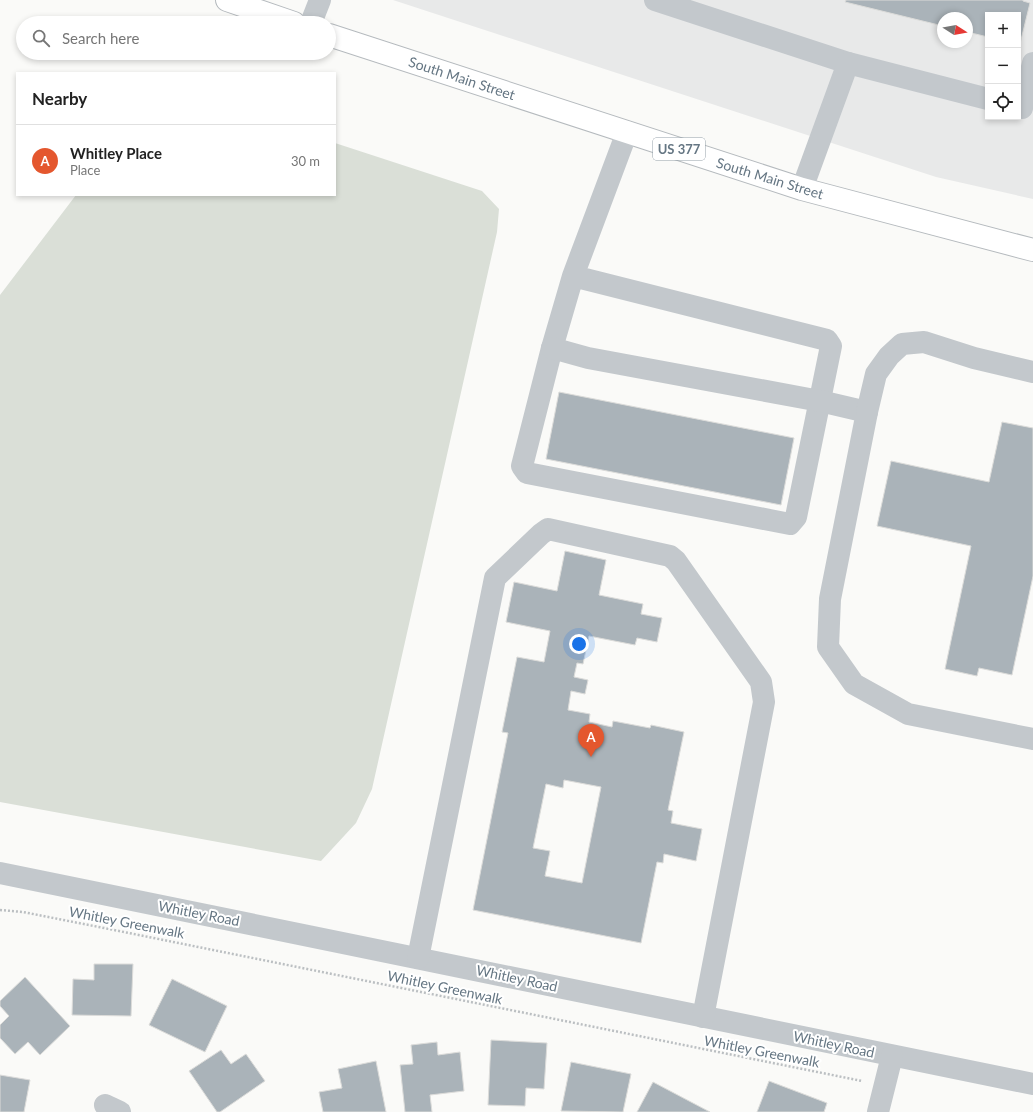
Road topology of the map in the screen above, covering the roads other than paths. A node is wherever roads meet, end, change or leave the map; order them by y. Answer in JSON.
{"nodes":[{"id":1,"x":226,"y":0,"type":"edge"},
{"id":2,"x":320,"y":0,"type":"edge"},
{"id":3,"x":654,"y":0,"type":"edge"},
{"id":4,"x":273,"y":16,"type":"edge"},
{"id":5,"x":314,"y":16,"type":"edge"},
{"id":6,"x":336,"y":37,"type":"edge"},
{"id":7,"x":848,"y":63,"type":"junction"},
{"id":8,"x":1033,"y":63,"type":"edge"},
{"id":9,"x":985,"y":98,"type":"edge"},
{"id":10,"x":1024,"y":109,"type":"edge"},
{"id":11,"x":627,"y":132,"type":"junction"},
{"id":12,"x":802,"y":189,"type":"junction"},
{"id":13,"x":1033,"y":250,"type":"edge"},
{"id":14,"x":573,"y":276,"type":"junction"},
{"id":15,"x":552,"y":348,"type":"junction"},
{"id":16,"x":1033,"y":372,"type":"edge"},
{"id":17,"x":820,"y":401,"type":"junction"},
{"id":18,"x":867,"y":412,"type":"junction"},
{"id":19,"x":1033,"y":739,"type":"edge"},
{"id":20,"x":0,"y":873,"type":"edge"},
{"id":21,"x":418,"y":958,"type":"junction"},
{"id":22,"x":703,"y":1017,"type":"junction"},
{"id":23,"x":892,"y":1056,"type":"junction"},
{"id":24,"x":1033,"y":1084,"type":"edge"},
{"id":25,"x":878,"y":1112,"type":"edge"}],
"edges":[{"from":1,"to":4,"type":"main road"},
{"from":2,"to":5,"type":"street"},
{"from":3,"to":7,"type":"street"},
{"from":6,"to":11,"type":"main road","name":"South Main Street","number":"US 377"},
{"from":7,"to":9,"type":"street"},
{"from":7,"to":12,"type":"street"},
{"from":8,"to":10,"type":"street"},
{"from":11,"to":12,"type":"main road","name":"South Main Street","number":"US 377"},
{"from":11,"to":14,"type":"street"},
{"from":12,"to":13,"type":"main road","name":"South Main Street","number":"US 377"},
{"from":14,"to":15,"type":"street"},
{"from":14,"to":17,"type":"street"},
{"from":15,"to":17,"type":"street"},
{"from":15,"to":17,"type":"street"},
{"from":16,"to":18,"type":"street"},
{"from":17,"to":18,"type":"street"},
{"from":18,"to":19,"type":"street"},
{"from":20,"to":21,"type":"street","name":"Whitley Road"},
{"from":21,"to":22,"type":"street","name":"Whitley Road"},
{"from":21,"to":22,"type":"street"},
{"from":22,"to":23,"type":"street","name":"Whitley Road"},
{"from":23,"to":24,"type":"street","name":"Whitley Road"},
{"from":23,"to":25,"type":"street"}]}
